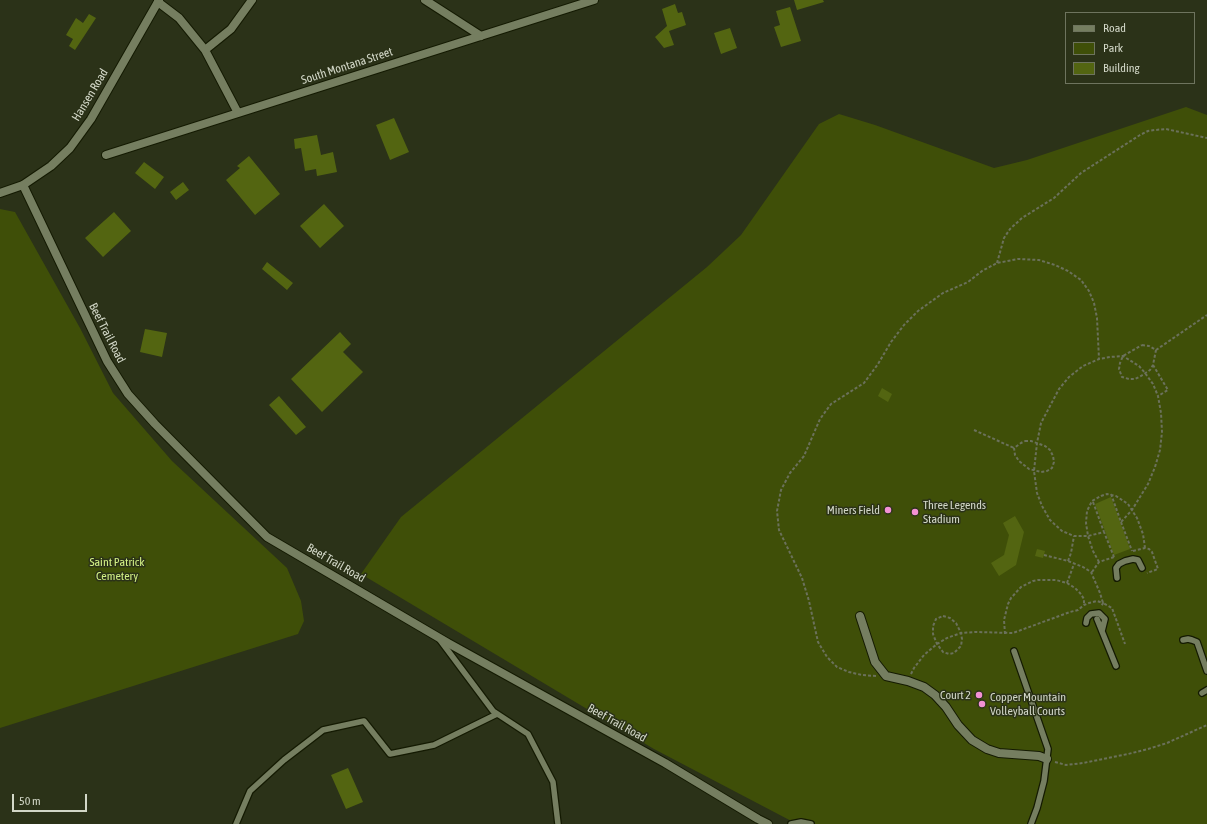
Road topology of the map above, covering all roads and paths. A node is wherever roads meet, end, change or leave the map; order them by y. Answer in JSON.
{"nodes":[{"id":1,"x":252,"y":0,"type":"edge"},
{"id":2,"x":425,"y":0,"type":"edge"},
{"id":3,"x":594,"y":0,"type":"edge"},
{"id":4,"x":159,"y":1,"type":"edge"},
{"id":5,"x":481,"y":36,"type":"junction"},
{"id":6,"x":205,"y":50,"type":"junction"},
{"id":7,"x":238,"y":113,"type":"junction"},
{"id":8,"x":1207,"y":138,"type":"edge"},
{"id":9,"x":106,"y":155,"type":"dead end"},
{"id":10,"x":23,"y":185,"type":"junction"},
{"id":11,"x":0,"y":193,"type":"edge"},
{"id":12,"x":997,"y":263,"type":"junction"},
{"id":13,"x":1207,"y":315,"type":"edge"},
{"id":14,"x":1156,"y":350,"type":"junction"},
{"id":15,"x":1123,"y":356,"type":"junction"},
{"id":16,"x":1099,"y":359,"type":"junction"},
{"id":17,"x":1153,"y":364,"type":"junction"},
{"id":18,"x":1145,"y":373,"type":"junction"},
{"id":19,"x":1158,"y":396,"type":"junction"},
{"id":20,"x":974,"y":430,"type":"dead end"},
{"id":21,"x":1037,"y":443,"type":"junction"},
{"id":22,"x":1014,"y":448,"type":"junction"},
{"id":23,"x":1034,"y":471,"type":"junction"},
{"id":24,"x":1111,"y":494,"type":"junction"},
{"id":25,"x":1092,"y":501,"type":"junction"},
{"id":26,"x":1132,"y":510,"type":"junction"},
{"id":27,"x":1121,"y":522,"type":"junction"},
{"id":28,"x":1104,"y":532,"type":"junction"},
{"id":29,"x":1074,"y":536,"type":"junction"},
{"id":30,"x":1088,"y":536,"type":"junction"},
{"id":31,"x":1144,"y":548,"type":"dead end"},
{"id":32,"x":1132,"y":551,"type":"dead end"},
{"id":33,"x":1044,"y":555,"type":"dead end"},
{"id":34,"x":1114,"y":557,"type":"dead end"},
{"id":35,"x":1068,"y":561,"type":"junction"},
{"id":36,"x":1100,"y":562,"type":"dead end"},
{"id":37,"x":1074,"y":563,"type":"junction"},
{"id":38,"x":1142,"y":568,"type":"dead end"},
{"id":39,"x":1117,"y":578,"type":"dead end"},
{"id":40,"x":1067,"y":583,"type":"junction"},
{"id":41,"x":1103,"y":603,"type":"junction"},
{"id":42,"x":1084,"y":605,"type":"junction"},
{"id":43,"x":1099,"y":613,"type":"junction"},
{"id":44,"x":860,"y":616,"type":"dead end"},
{"id":45,"x":1097,"y":619,"type":"dead end"},
{"id":46,"x":1086,"y":623,"type":"dead end"},
{"id":47,"x":1102,"y":631,"type":"junction"},
{"id":48,"x":960,"y":633,"type":"junction"},
{"id":49,"x":1005,"y":634,"type":"junction"},
{"id":50,"x":437,"y":637,"type":"junction"},
{"id":51,"x":1183,"y":640,"type":"dead end"},
{"id":52,"x":937,"y":644,"type":"junction"},
{"id":53,"x":1125,"y":644,"type":"dead end"},
{"id":54,"x":1014,"y":651,"type":"dead end"},
{"id":55,"x":1116,"y":666,"type":"dead end"},
{"id":56,"x":1207,"y":671,"type":"edge"},
{"id":57,"x":886,"y":676,"type":"junction"},
{"id":58,"x":908,"y":681,"type":"junction"},
{"id":59,"x":497,"y":714,"type":"junction"},
{"id":60,"x":1207,"y":725,"type":"edge"},
{"id":61,"x":1050,"y":760,"type":"junction"},
{"id":62,"x":236,"y":824,"type":"edge"},
{"id":63,"x":558,"y":824,"type":"edge"},
{"id":64,"x":768,"y":824,"type":"edge"},
{"id":65,"x":791,"y":824,"type":"edge"},
{"id":66,"x":811,"y":824,"type":"edge"},
{"id":67,"x":1031,"y":824,"type":"edge"}],
"edges":[{"from":1,"to":6,"type":"street"},
{"from":2,"to":5,"type":"street"},
{"from":3,"to":5,"type":"street","name":"South Montana Street"},
{"from":4,"to":6,"type":"street"},
{"from":4,"to":10,"type":"street","name":"Hansen Road"},
{"from":5,"to":7,"type":"street","name":"South Montana Street"},
{"from":6,"to":7,"type":"street"},
{"from":7,"to":9,"type":"street","name":"South Montana Street"},
{"from":8,"to":12,"type":"path"},
{"from":10,"to":11,"type":"street"},
{"from":10,"to":50,"type":"street","name":"Beef Trail Road"},
{"from":12,"to":16,"type":"path"},
{"from":12,"to":57,"type":"path"},
{"from":13,"to":14,"type":"path"},
{"from":14,"to":15,"type":"path"},
{"from":14,"to":17,"type":"path"},
{"from":15,"to":16,"type":"path"},
{"from":15,"to":18,"type":"path"},
{"from":15,"to":18,"type":"path"},
{"from":16,"to":21,"type":"path"},
{"from":17,"to":18,"type":"path"},
{"from":17,"to":19,"type":"path"},
{"from":18,"to":19,"type":"path"},
{"from":19,"to":26,"type":"path"},
{"from":20,"to":22,"type":"path"},
{"from":21,"to":22,"type":"path"},
{"from":21,"to":23,"type":"path"},
{"from":21,"to":23,"type":"path"},
{"from":22,"to":23,"type":"path"},
{"from":23,"to":29,"type":"path"},
{"from":24,"to":25,"type":"path"},
{"from":24,"to":26,"type":"path"},
{"from":24,"to":27,"type":"path"},
{"from":25,"to":28,"type":"path"},
{"from":25,"to":30,"type":"path"},
{"from":26,"to":27,"type":"path"},
{"from":26,"to":31,"type":"path"},
{"from":27,"to":32,"type":"path"},
{"from":28,"to":30,"type":"path"},
{"from":28,"to":34,"type":"path"},
{"from":29,"to":30,"type":"path"},
{"from":29,"to":35,"type":"path"},
{"from":30,"to":36,"type":"path"},
{"from":33,"to":35,"type":"path"},
{"from":35,"to":37,"type":"path"},
{"from":37,"to":40,"type":"path"},
{"from":37,"to":41,"type":"path"},
{"from":38,"to":39,"type":"lane"},
{"from":40,"to":42,"type":"path"},
{"from":40,"to":49,"type":"path"},
{"from":41,"to":42,"type":"path"},
{"from":41,"to":43,"type":"path"},
{"from":41,"to":53,"type":"path"},
{"from":42,"to":49,"type":"path"},
{"from":43,"to":46,"type":"lane"},
{"from":43,"to":47,"type":"lane"},
{"from":44,"to":57,"type":"street"},
{"from":45,"to":47,"type":"lane"},
{"from":47,"to":55,"type":"lane"},
{"from":48,"to":49,"type":"path"},
{"from":48,"to":52,"type":"path"},
{"from":48,"to":52,"type":"path"},
{"from":48,"to":52,"type":"path"},
{"from":50,"to":59,"type":"lane"},
{"from":50,"to":64,"type":"street","name":"Beef Trail Road"},
{"from":51,"to":56,"type":"lane"},
{"from":52,"to":58,"type":"path"},
{"from":54,"to":61,"type":"lane"},
{"from":57,"to":58,"type":"street"},
{"from":58,"to":61,"type":"street"},
{"from":59,"to":62,"type":"lane"},
{"from":59,"to":63,"type":"lane"},
{"from":60,"to":61,"type":"path"},
{"from":61,"to":67,"type":"lane"},
{"from":65,"to":66,"type":"lane"}]}
